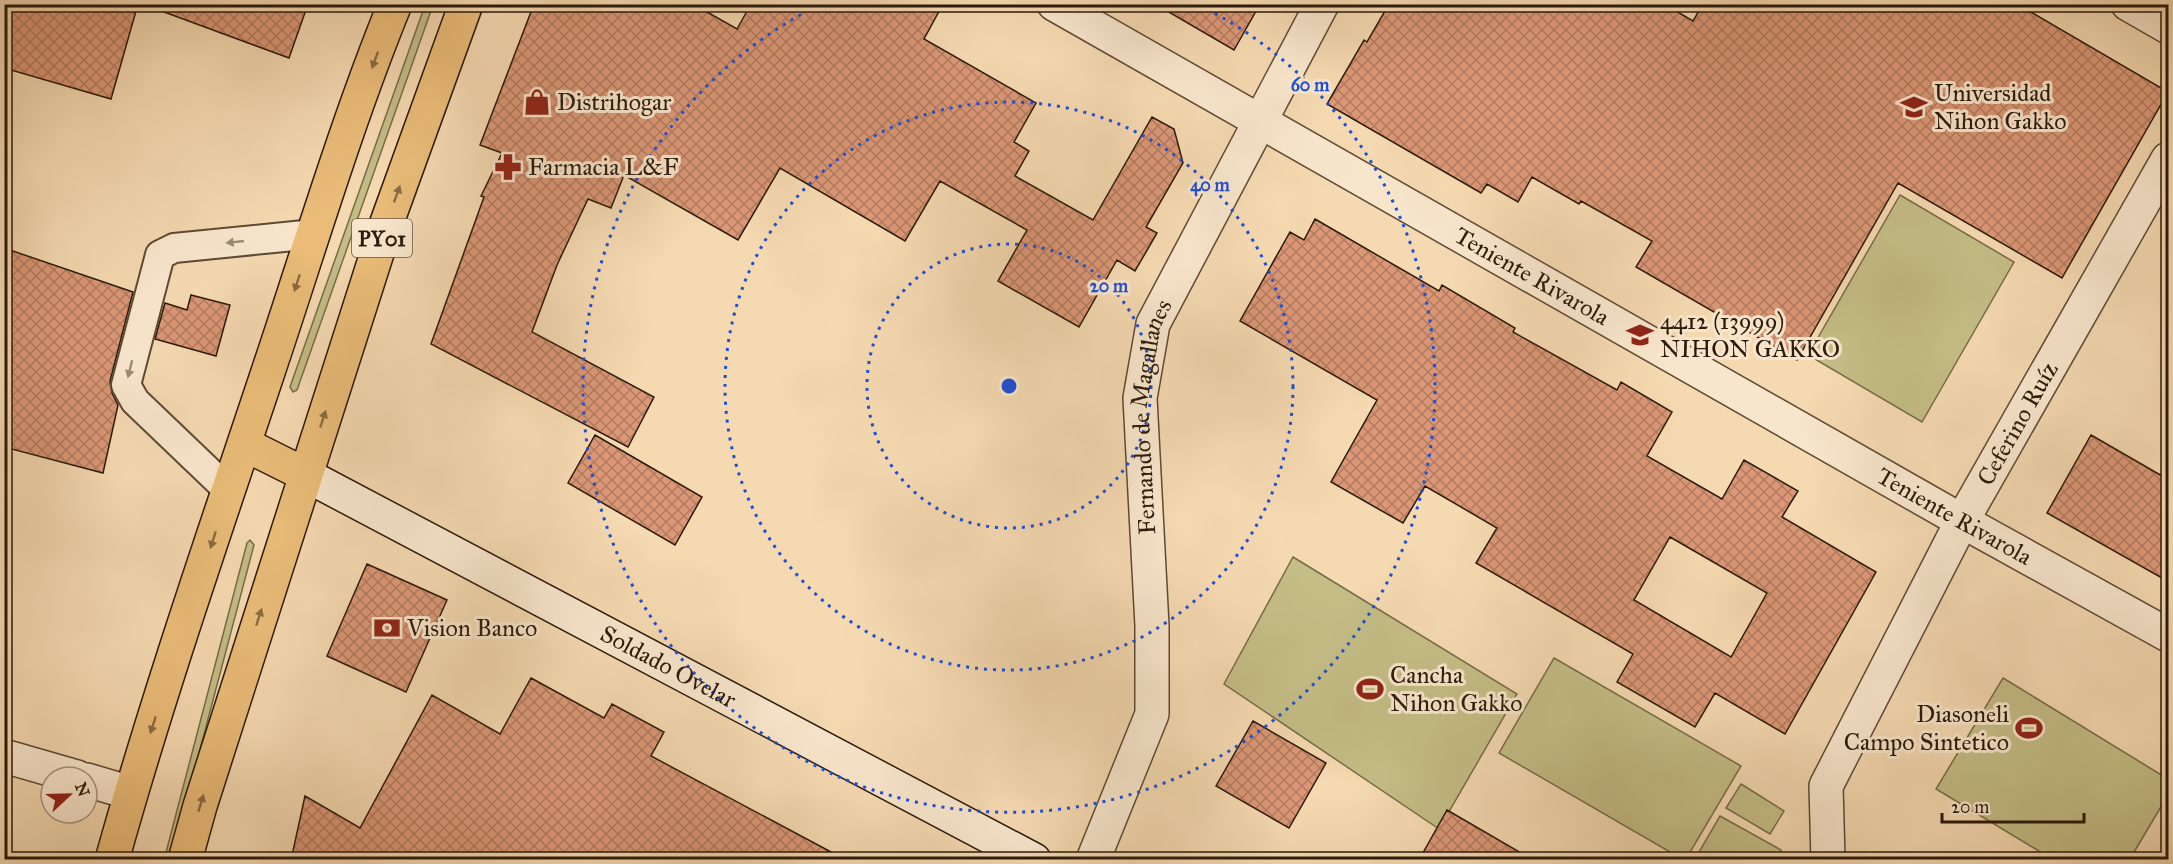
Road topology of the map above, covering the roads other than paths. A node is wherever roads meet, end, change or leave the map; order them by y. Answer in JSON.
{"nodes":[{"id":1,"x":395,"y":4,"type":"edge"},
{"id":2,"x":466,"y":4,"type":"edge"},
{"id":3,"x":1054,"y":4,"type":"edge"},
{"id":4,"x":1322,"y":4,"type":"edge"},
{"id":5,"x":2128,"y":4,"type":"edge"},
{"id":6,"x":2169,"y":27,"type":"edge"},
{"id":7,"x":1261,"y":122,"type":"junction"},
{"id":8,"x":2169,"y":159,"type":"edge"},
{"id":9,"x":314,"y":234,"type":"junction"},
{"id":10,"x":244,"y":444,"type":"junction"},
{"id":11,"x":304,"y":474,"type":"junction"},
{"id":12,"x":228,"y":490,"type":"junction"},
{"id":13,"x":1962,"y":521,"type":"junction"},
{"id":14,"x":2169,"y":635,"type":"edge"},
{"id":15,"x":5,"y":757,"type":"edge"},
{"id":16,"x":39,"y":766,"type":"edge"},
{"id":17,"x":99,"y":784,"type":"edge"},
{"id":18,"x":131,"y":793,"type":"junction"},
{"id":19,"x":112,"y":860,"type":"edge"},
{"id":20,"x":185,"y":860,"type":"edge"},
{"id":21,"x":1034,"y":860,"type":"edge"},
{"id":22,"x":1093,"y":860,"type":"edge"},
{"id":23,"x":1828,"y":860,"type":"edge"}],
"edges":[{"from":1,"to":9,"type":"highway","number":"PY01","one_way":true},
{"from":11,"to":2,"type":"highway","number":"PY01","one_way":true},
{"from":3,"to":7,"type":"street","name":"Teniente Rivarola"},
{"from":4,"to":7,"type":"street","name":"Fernando de Magallanes"},
{"from":5,"to":6,"type":"street"},
{"from":7,"to":13,"type":"street","name":"Teniente Rivarola"},
{"from":7,"to":22,"type":"street","name":"Fernando de Magallanes"},
{"from":8,"to":13,"type":"street","name":"Ceferino Ruíz"},
{"from":9,"to":10,"type":"highway","number":"PY01","one_way":true},
{"from":9,"to":12,"type":"lane","one_way":true},
{"from":10,"to":11,"type":"highway"},
{"from":10,"to":12,"type":"highway","number":"PY01"},
{"from":20,"to":11,"type":"highway","number":"PY01","one_way":true},
{"from":11,"to":21,"type":"street","name":"Soldado Ovelar"},
{"from":12,"to":18,"type":"highway","number":"PY01","one_way":true},
{"from":13,"to":14,"type":"street","name":"Teniente Rivarola"},
{"from":13,"to":23,"type":"street","name":"Ceferino Ruíz"},
{"from":15,"to":16,"type":"street"},
{"from":17,"to":18,"type":"street"},
{"from":18,"to":19,"type":"highway","number":"PY01"}]}
